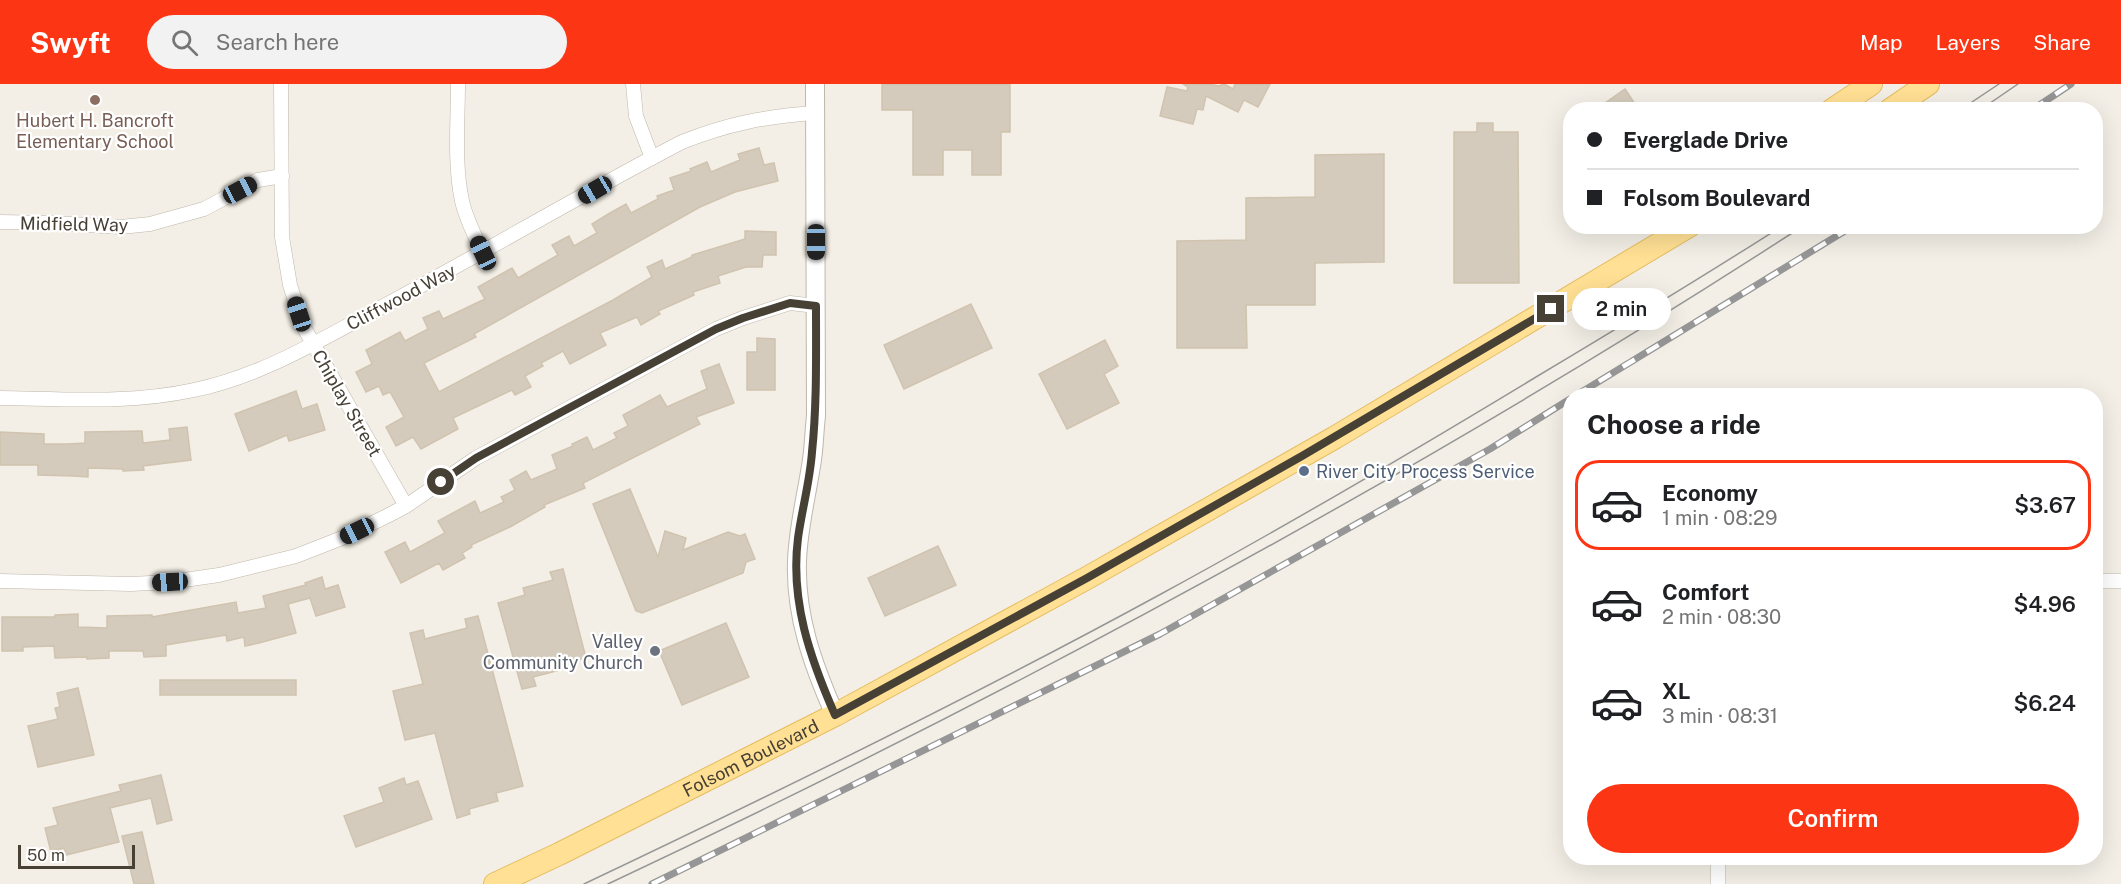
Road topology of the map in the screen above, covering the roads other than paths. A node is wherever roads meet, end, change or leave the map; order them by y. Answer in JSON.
{"nodes":[{"id":1,"x":281,"y":84,"type":"edge"},
{"id":2,"x":458,"y":84,"type":"edge"},
{"id":3,"x":633,"y":84,"type":"edge"},
{"id":4,"x":816,"y":84,"type":"edge"},
{"id":5,"x":1871,"y":84,"type":"edge"},
{"id":6,"x":1928,"y":84,"type":"edge"},
{"id":7,"x":1844,"y":102,"type":"edge"},
{"id":8,"x":1902,"y":102,"type":"edge"},
{"id":9,"x":816,"y":113,"type":"junction"},
{"id":10,"x":651,"y":158,"type":"junction"},
{"id":11,"x":282,"y":176,"type":"junction"},
{"id":12,"x":0,"y":222,"type":"edge"},
{"id":13,"x":1676,"y":234,"type":"edge"},
{"id":14,"x":483,"y":253,"type":"junction"},
{"id":15,"x":816,"y":306,"type":"junction"},
{"id":16,"x":314,"y":344,"type":"junction"},
{"id":17,"x":0,"y":398,"type":"edge"},
{"id":18,"x":406,"y":506,"type":"junction"},
{"id":19,"x":0,"y":581,"type":"edge"},
{"id":20,"x":2121,"y":581,"type":"edge"},
{"id":21,"x":2103,"y":582,"type":"edge"},
{"id":22,"x":835,"y":715,"type":"junction"},
{"id":23,"x":1718,"y":865,"type":"edge"},
{"id":24,"x":495,"y":884,"type":"edge"},
{"id":25,"x":1718,"y":884,"type":"edge"}],
"edges":[{"from":1,"to":11,"type":"street","name":"Chiplay Street"},
{"from":2,"to":14,"type":"street"},
{"from":3,"to":10,"type":"street"},
{"from":4,"to":9,"type":"street"},
{"from":5,"to":7,"type":"main road"},
{"from":6,"to":8,"type":"main road"},
{"from":9,"to":10,"type":"street","name":"Cliffwood Way"},
{"from":9,"to":15,"type":"street"},
{"from":10,"to":14,"type":"street","name":"Cliffwood Way"},
{"from":11,"to":12,"type":"street","name":"Midfield Way"},
{"from":11,"to":16,"type":"street","name":"Chiplay Street"},
{"from":13,"to":22,"type":"main road","name":"Folsom Boulevard"},
{"from":14,"to":16,"type":"street","name":"Cliffwood Way"},
{"from":15,"to":18,"type":"street"},
{"from":15,"to":22,"type":"street"},
{"from":16,"to":17,"type":"street","name":"Cliffwood Way"},
{"from":16,"to":18,"type":"street","name":"Chiplay Street"},
{"from":18,"to":19,"type":"street"},
{"from":20,"to":21,"type":"street"},
{"from":22,"to":24,"type":"main road","name":"Folsom Boulevard"},
{"from":23,"to":25,"type":"street"}]}
